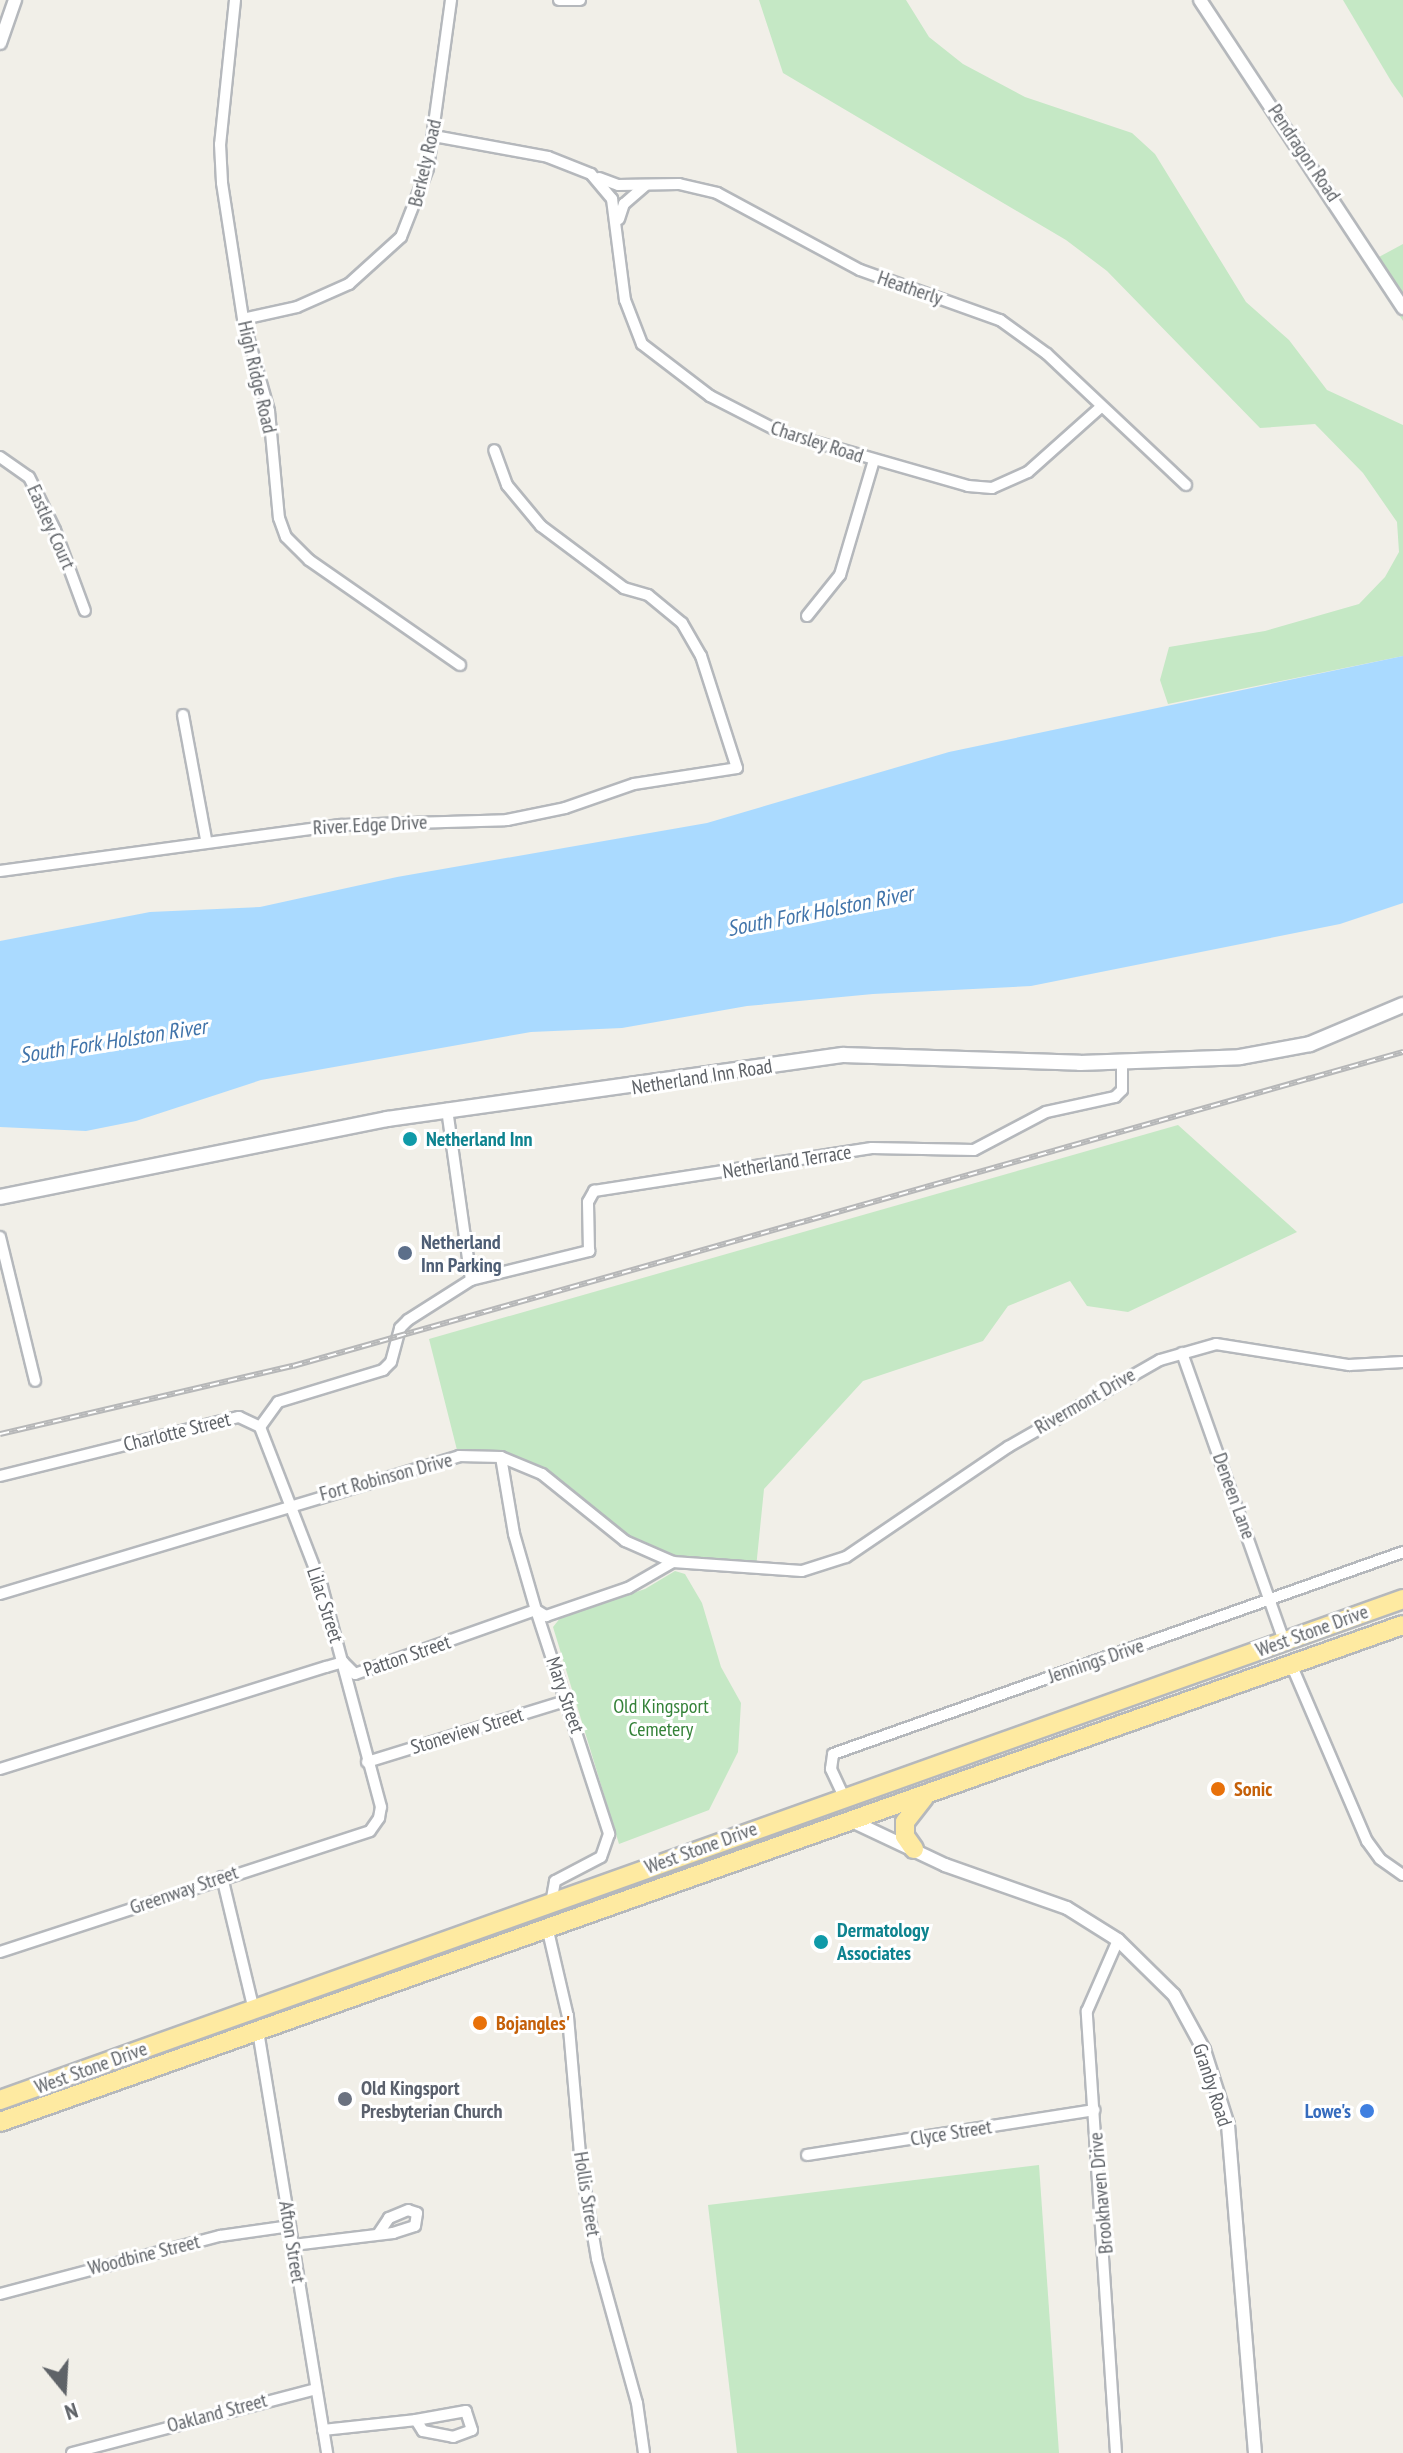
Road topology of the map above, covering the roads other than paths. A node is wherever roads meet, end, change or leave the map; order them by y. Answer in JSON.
{"nodes":[{"id":1,"x":15,"y":0,"type":"edge"},
{"id":2,"x":235,"y":0,"type":"edge"},
{"id":3,"x":451,"y":0,"type":"edge"},
{"id":4,"x":559,"y":0,"type":"edge"},
{"id":5,"x":580,"y":0,"type":"edge"},
{"id":6,"x":1200,"y":0,"type":"edge"},
{"id":7,"x":3,"y":24,"type":"edge"},
{"id":8,"x":0,"y":43,"type":"edge"},
{"id":9,"x":434,"y":136,"type":"junction"},
{"id":10,"x":591,"y":174,"type":"junction"},
{"id":11,"x":647,"y":184,"type":"junction"},
{"id":12,"x":618,"y":233,"type":"junction"},
{"id":13,"x":1403,"y":308,"type":"edge"},
{"id":14,"x":243,"y":319,"type":"junction"},
{"id":15,"x":1101,"y":407,"type":"junction"},
{"id":16,"x":494,"y":450,"type":"dead end"},
{"id":17,"x":0,"y":457,"type":"edge"},
{"id":18,"x":874,"y":460,"type":"junction"},
{"id":19,"x":1186,"y":485,"type":"dead end"},
{"id":20,"x":85,"y":611,"type":"dead end"},
{"id":21,"x":807,"y":616,"type":"dead end"},
{"id":22,"x":460,"y":665,"type":"dead end"},
{"id":23,"x":183,"y":715,"type":"dead end"},
{"id":24,"x":206,"y":839,"type":"junction"},
{"id":25,"x":0,"y":871,"type":"edge"},
{"id":26,"x":1403,"y":1005,"type":"edge"},
{"id":27,"x":1122,"y":1062,"type":"junction"},
{"id":28,"x":447,"y":1109,"type":"junction"},
{"id":29,"x":0,"y":1197,"type":"edge"},
{"id":30,"x":0,"y":1237,"type":"edge"},
{"id":31,"x":471,"y":1280,"type":"junction"},
{"id":32,"x":1182,"y":1353,"type":"junction"},
{"id":33,"x":1403,"y":1362,"type":"edge"},
{"id":34,"x":35,"y":1381,"type":"dead end"},
{"id":35,"x":260,"y":1427,"type":"junction"},
{"id":36,"x":501,"y":1457,"type":"junction"},
{"id":37,"x":0,"y":1476,"type":"edge"},
{"id":38,"x":287,"y":1504,"type":"junction"},
{"id":39,"x":1403,"y":1552,"type":"edge"},
{"id":40,"x":673,"y":1562,"type":"junction"},
{"id":41,"x":802,"y":1571,"type":"joint"},
{"id":42,"x":0,"y":1594,"type":"edge"},
{"id":43,"x":1272,"y":1599,"type":"junction"},
{"id":44,"x":1403,"y":1599,"type":"edge"},
{"id":45,"x":536,"y":1610,"type":"junction"},
{"id":46,"x":1403,"y":1625,"type":"edge"},
{"id":47,"x":1284,"y":1641,"type":"junction"},
{"id":48,"x":343,"y":1662,"type":"junction"},
{"id":49,"x":1291,"y":1664,"type":"junction"},
{"id":50,"x":568,"y":1700,"type":"junction"},
{"id":51,"x":367,"y":1762,"type":"junction"},
{"id":52,"x":0,"y":1769,"type":"edge"},
{"id":53,"x":930,"y":1794,"type":"junction"},
{"id":54,"x":844,"y":1797,"type":"junction"},
{"id":55,"x":854,"y":1822,"type":"junction"},
{"id":56,"x":370,"y":1831,"type":"joint"},
{"id":57,"x":914,"y":1849,"type":"junction"},
{"id":58,"x":1403,"y":1875,"type":"edge"},
{"id":59,"x":222,"y":1877,"type":"junction"},
{"id":60,"x":551,"y":1903,"type":"junction"},
{"id":61,"x":548,"y":1931,"type":"junction"},
{"id":62,"x":1118,"y":1940,"type":"junction"},
{"id":63,"x":0,"y":1952,"type":"edge"},
{"id":64,"x":354,"y":1973,"type":"junction"},
{"id":65,"x":381,"y":1989,"type":"junction"},
{"id":66,"x":254,"y":2010,"type":"junction"},
{"id":67,"x":258,"y":2031,"type":"junction"},
{"id":68,"x":0,"y":2100,"type":"edge"},
{"id":69,"x":1095,"y":2110,"type":"junction"},
{"id":70,"x":0,"y":2122,"type":"edge"},
{"id":71,"x":807,"y":2155,"type":"dead end"},
{"id":72,"x":290,"y":2226,"type":"junction"},
{"id":73,"x":379,"y":2233,"type":"dead end"},
{"id":74,"x":293,"y":2245,"type":"junction"},
{"id":75,"x":0,"y":2294,"type":"edge"},
{"id":76,"x":316,"y":2389,"type":"junction"},
{"id":77,"x":416,"y":2420,"type":"junction"},
{"id":78,"x":323,"y":2430,"type":"junction"},
{"id":79,"x":72,"y":2453,"type":"edge"},
{"id":80,"x":327,"y":2453,"type":"edge"},
{"id":81,"x":644,"y":2453,"type":"edge"},
{"id":82,"x":1116,"y":2453,"type":"edge"},
{"id":83,"x":1255,"y":2453,"type":"edge"}],
"edges":[{"from":1,"to":7,"type":"street"},
{"from":2,"to":14,"type":"street","name":"High Ridge Road"},
{"from":3,"to":9,"type":"street","name":"Berkely Road"},
{"from":4,"to":5,"type":"street"},
{"from":6,"to":13,"type":"street","name":"Pendragon Road"},
{"from":7,"to":8,"type":"street"},
{"from":9,"to":10,"type":"street","name":"Heatherly"},
{"from":9,"to":14,"type":"street","name":"Berkely Road"},
{"from":10,"to":11,"type":"street","name":"Heatherly"},
{"from":10,"to":12,"type":"street"},
{"from":11,"to":12,"type":"street"},
{"from":11,"to":15,"type":"street","name":"Heatherly"},
{"from":12,"to":18,"type":"street","name":"Charsley Road"},
{"from":14,"to":22,"type":"street","name":"High Ridge Road"},
{"from":15,"to":18,"type":"street","name":"Charsley Road"},
{"from":15,"to":19,"type":"street","name":"Heatherly"},
{"from":16,"to":24,"type":"street","name":"River Edge Drive"},
{"from":17,"to":20,"type":"street","name":"Eastley Court"},
{"from":18,"to":21,"type":"street"},
{"from":23,"to":24,"type":"street"},
{"from":24,"to":25,"type":"street","name":"River Edge Drive"},
{"from":26,"to":27,"type":"main road","name":"Netherland Inn Road"},
{"from":27,"to":28,"type":"main road","name":"Netherland Inn Road"},
{"from":27,"to":31,"type":"street","name":"Netherland Terrace"},
{"from":28,"to":29,"type":"main road","name":"Netherland Inn Road"},
{"from":28,"to":31,"type":"street"},
{"from":30,"to":34,"type":"street"},
{"from":31,"to":35,"type":"street","name":"Charlotte Street"},
{"from":32,"to":33,"type":"street","name":"Rivermont Drive"},
{"from":32,"to":41,"type":"street","name":"Rivermont Drive"},
{"from":32,"to":43,"type":"street","name":"Deneen Lane"},
{"from":35,"to":37,"type":"street","name":"Charlotte Street"},
{"from":35,"to":38,"type":"street","name":"Lilac Street"},
{"from":36,"to":38,"type":"street","name":"Fort Robinson Drive"},
{"from":36,"to":40,"type":"street","name":"Fort Robinson Drive"},
{"from":36,"to":45,"type":"street","name":"Mary Street"},
{"from":38,"to":42,"type":"street","name":"Fort Robinson Drive"},
{"from":38,"to":48,"type":"street","name":"Lilac Street"},
{"from":39,"to":43,"type":"street","name":"Jennings Drive"},
{"from":40,"to":41,"type":"street","name":"Fort Robinson Drive"},
{"from":40,"to":45,"type":"street","name":"Patton Street"},
{"from":43,"to":47,"type":"street","name":"Deneen Lane"},
{"from":43,"to":54,"type":"street","name":"Jennings Drive"},
{"from":44,"to":47,"type":"highway","name":"West Stone Drive"},
{"from":45,"to":48,"type":"street","name":"Patton Street"},
{"from":45,"to":50,"type":"street","name":"Mary Street"},
{"from":46,"to":49,"type":"highway","name":"West Stone Drive"},
{"from":47,"to":49,"type":"highway"},
{"from":47,"to":54,"type":"highway","name":"West Stone Drive"},
{"from":48,"to":51,"type":"street","name":"Lilac Street"},
{"from":48,"to":52,"type":"street","name":"Patton Street"},
{"from":49,"to":53,"type":"highway","name":"West Stone Drive"},
{"from":49,"to":58,"type":"street"},
{"from":50,"to":51,"type":"street","name":"Stoneview Street"},
{"from":50,"to":60,"type":"street","name":"Mary Street"},
{"from":51,"to":56,"type":"street","name":"Lilac Street"},
{"from":53,"to":55,"type":"highway","name":"West Stone Drive"},
{"from":53,"to":57,"type":"highway"},
{"from":54,"to":55,"type":"highway"},
{"from":54,"to":60,"type":"highway","name":"West Stone Drive"},
{"from":55,"to":57,"type":"street","name":"Granby Road"},
{"from":55,"to":61,"type":"highway","name":"West Stone Drive"},
{"from":56,"to":59,"type":"street","name":"Greenway Street"},
{"from":57,"to":62,"type":"street","name":"Granby Road"},
{"from":59,"to":63,"type":"street","name":"Greenway Street"},
{"from":59,"to":66,"type":"street"},
{"from":60,"to":61,"type":"highway"},
{"from":60,"to":64,"type":"highway","name":"West Stone Drive"},
{"from":61,"to":65,"type":"highway","name":"West Stone Drive"},
{"from":61,"to":81,"type":"street","name":"Hollis Street"},
{"from":62,"to":69,"type":"street","name":"Brookhaven Drive"},
{"from":62,"to":83,"type":"street","name":"Granby Road"},
{"from":64,"to":65,"type":"highway"},
{"from":64,"to":66,"type":"highway","name":"West Stone Drive"},
{"from":65,"to":67,"type":"highway","name":"West Stone Drive"},
{"from":66,"to":67,"type":"highway"},
{"from":66,"to":68,"type":"highway","name":"West Stone Drive"},
{"from":67,"to":70,"type":"highway","name":"West Stone Drive"},
{"from":67,"to":72,"type":"street","name":"Afton Street"},
{"from":69,"to":71,"type":"street","name":"Clyce Street"},
{"from":69,"to":82,"type":"street","name":"Brookhaven Drive"},
{"from":72,"to":74,"type":"street","name":"Afton Street"},
{"from":72,"to":75,"type":"street","name":"Woodbine Street"},
{"from":73,"to":74,"type":"street"},
{"from":74,"to":76,"type":"street","name":"Afton Street"},
{"from":76,"to":78,"type":"street","name":"Afton Street"},
{"from":76,"to":79,"type":"street","name":"Oakland Street"},
{"from":77,"to":77,"type":"street"},
{"from":77,"to":78,"type":"street"},
{"from":78,"to":80,"type":"street","name":"Afton Street"}]}
